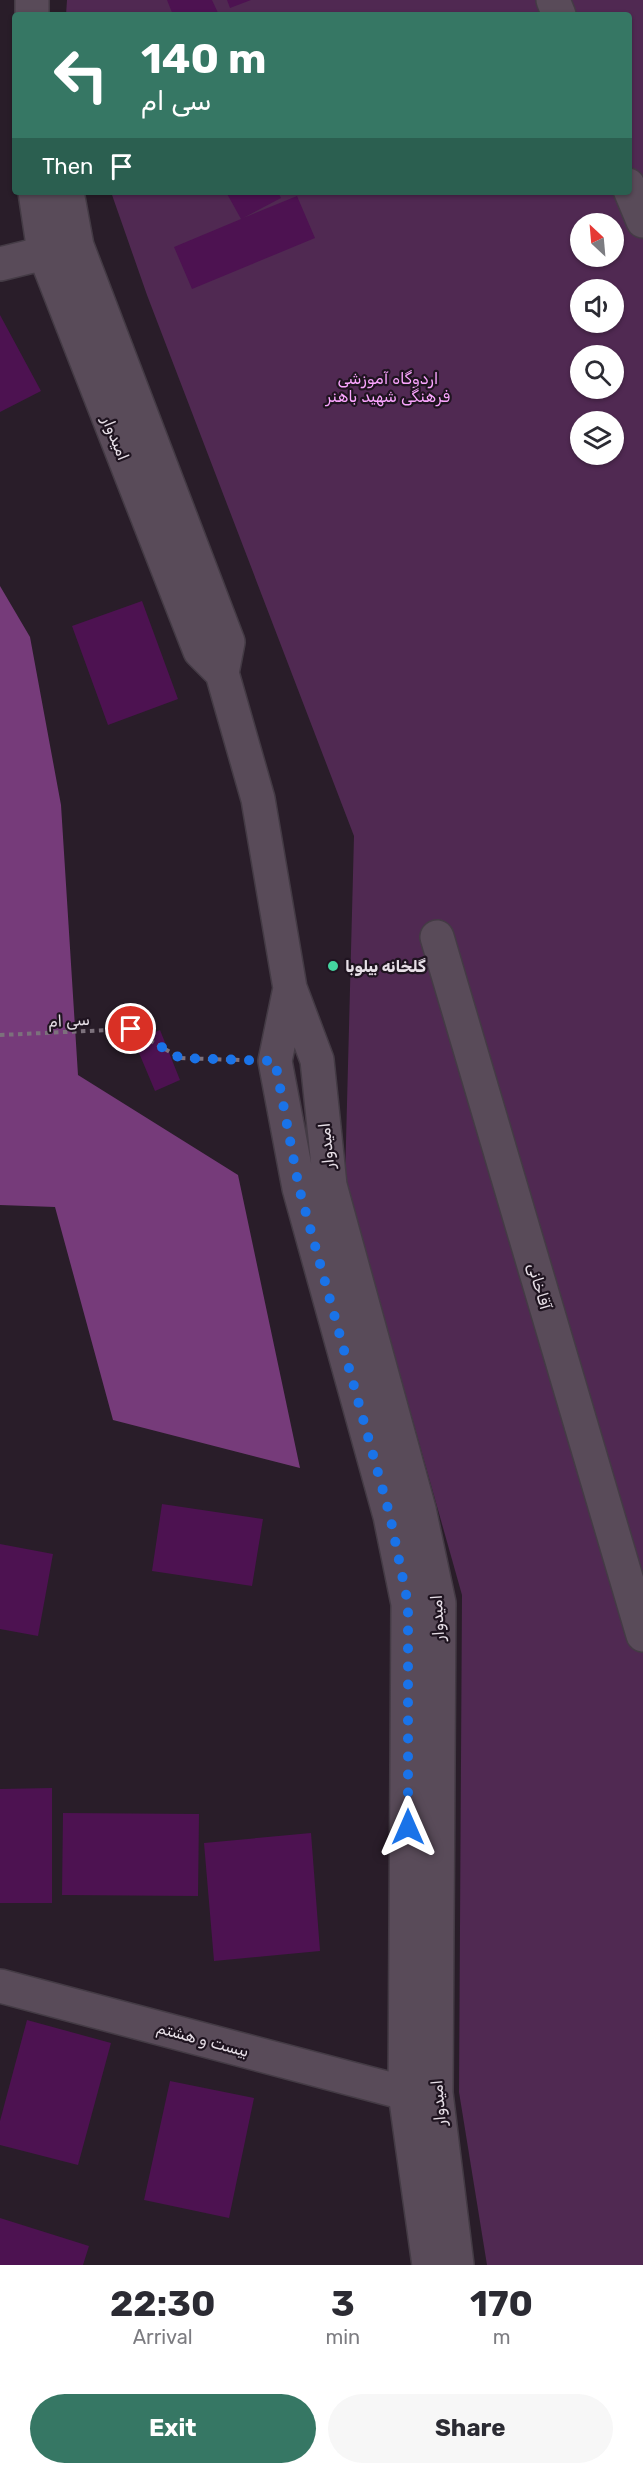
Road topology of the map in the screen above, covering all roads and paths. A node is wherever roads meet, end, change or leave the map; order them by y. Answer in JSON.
{"nodes":[{"id":1,"x":35,"y":195,"type":"edge"},
{"id":2,"x":68,"y":195,"type":"edge"},
{"id":3,"x":632,"y":195,"type":"edge"},
{"id":4,"x":643,"y":221,"type":"edge"},
{"id":5,"x":77,"y":246,"type":"junction"},
{"id":6,"x":44,"y":252,"type":"junction"},
{"id":7,"x":0,"y":264,"type":"edge"},
{"id":8,"x":112,"y":383,"type":"junction"},
{"id":9,"x":437,"y":937,"type":"dead end"},
{"id":10,"x":290,"y":988,"type":"junction"},
{"id":11,"x":0,"y":1035,"type":"edge"},
{"id":12,"x":275,"y":1061,"type":"junction"},
{"id":13,"x":404,"y":1513,"type":"junction"},
{"id":14,"x":643,"y":1635,"type":"edge"},
{"id":15,"x":0,"y":1986,"type":"edge"},
{"id":16,"x":421,"y":2093,"type":"junction"},
{"id":17,"x":429,"y":2265,"type":"edge"},
{"id":18,"x":457,"y":2265,"type":"edge"}],
"edges":[{"from":1,"to":6,"type":"street","name":"امیدوار"},
{"from":2,"to":5,"type":"street","name":"امیدوار"},
{"from":3,"to":4,"type":"street"},
{"from":5,"to":6,"type":"street"},
{"from":5,"to":8,"type":"street","name":"امیدوار"},
{"from":6,"to":7,"type":"street"},
{"from":6,"to":8,"type":"street","name":"امیدوار"},
{"from":8,"to":10,"type":"street","name":"امیدوار"},
{"from":9,"to":14,"type":"street","name":"آقاخانی"},
{"from":10,"to":12,"type":"street","name":"امیدوار"},
{"from":10,"to":13,"type":"street","name":"امیدوار"},
{"from":11,"to":12,"type":"path","name":"سی ام"},
{"from":12,"to":13,"type":"street","name":"امیدوار"},
{"from":13,"to":16,"type":"street","name":"امیدوار"},
{"from":15,"to":16,"type":"street","name":"بیست و هشتم"},
{"from":16,"to":17,"type":"street","name":"امیدوار"},
{"from":16,"to":18,"type":"street","name":"امیدوار"}]}
